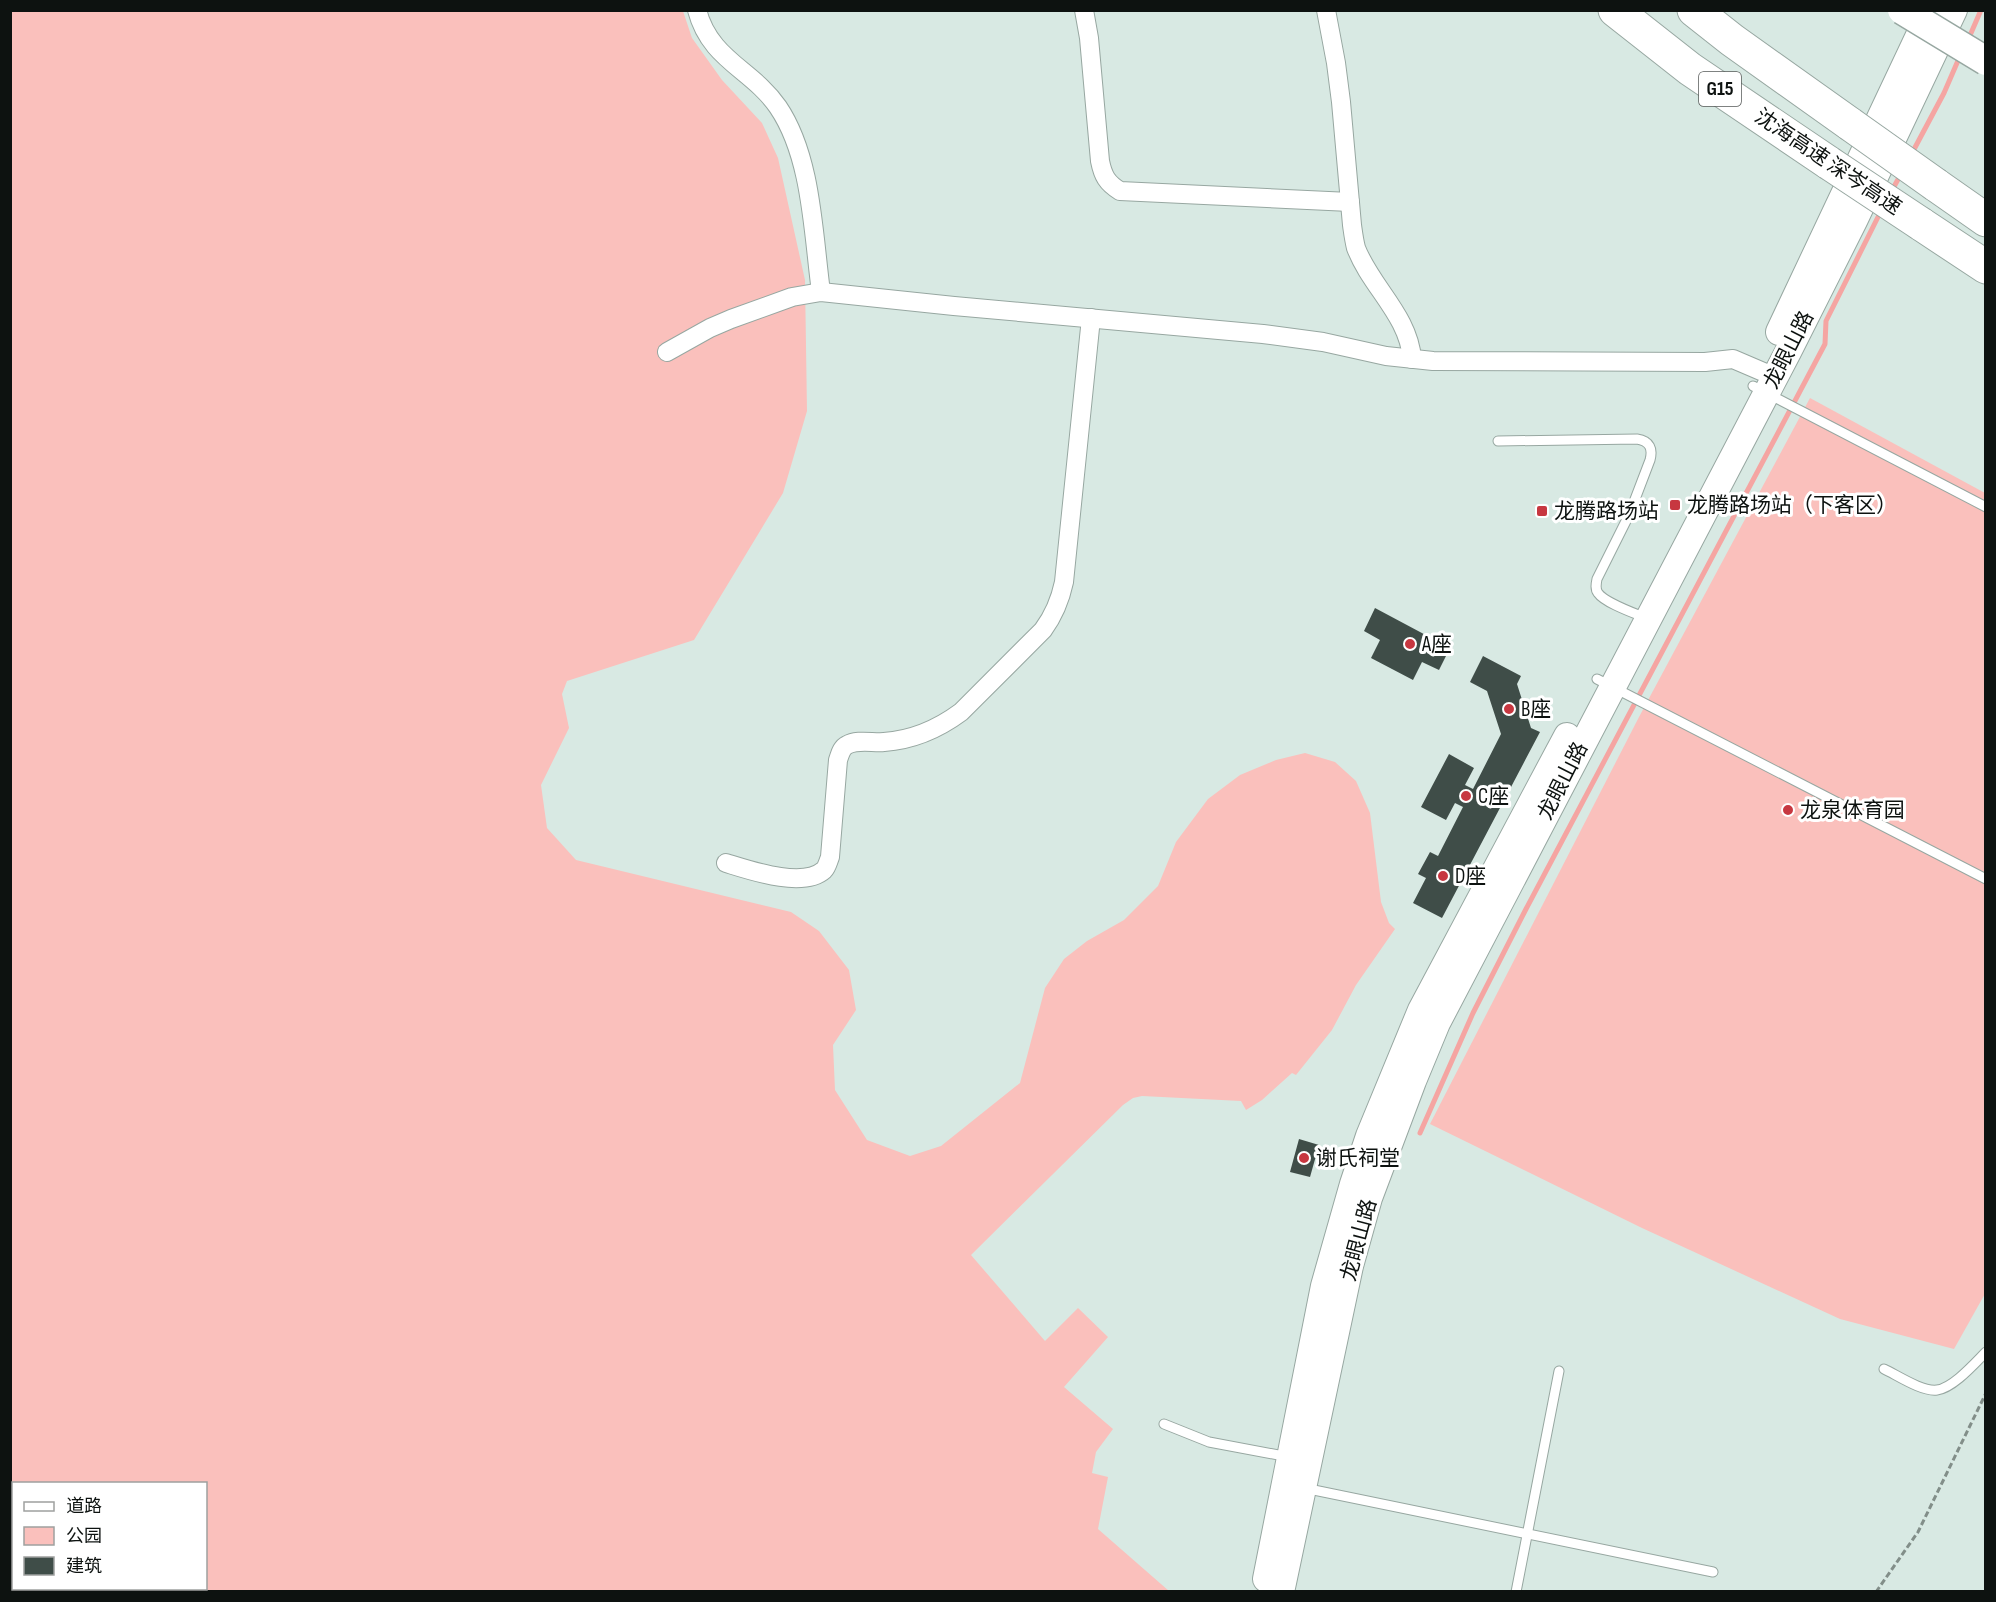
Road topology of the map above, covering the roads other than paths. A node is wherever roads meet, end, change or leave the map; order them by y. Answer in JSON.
{"nodes":[{"id":1,"x":697,"y":10,"type":"edge"},
{"id":2,"x":1084,"y":10,"type":"edge"},
{"id":3,"x":1326,"y":10,"type":"edge"},
{"id":4,"x":1615,"y":10,"type":"edge"},
{"id":5,"x":1694,"y":10,"type":"edge"},
{"id":6,"x":1902,"y":10,"type":"edge"},
{"id":7,"x":1931,"y":10,"type":"edge"},
{"id":8,"x":1954,"y":10,"type":"edge"},
{"id":9,"x":1986,"y":61,"type":"edge"},
{"id":10,"x":1350,"y":202,"type":"junction"},
{"id":11,"x":1986,"y":220,"type":"edge"},
{"id":12,"x":1986,"y":267,"type":"edge"},
{"id":13,"x":821,"y":292,"type":"junction"},
{"id":14,"x":1091,"y":318,"type":"junction"},
{"id":15,"x":667,"y":352,"type":"dead end"},
{"id":16,"x":1412,"y":359,"type":"junction"},
{"id":17,"x":1769,"y":386,"type":"junction"},
{"id":18,"x":1498,"y":441,"type":"dead end"},
{"id":19,"x":1986,"y":507,"type":"edge"},
{"id":20,"x":1640,"y":616,"type":"junction"},
{"id":21,"x":1614,"y":687,"type":"junction"},
{"id":22,"x":726,"y":863,"type":"dead end"},
{"id":23,"x":1986,"y":879,"type":"edge"},
{"id":24,"x":1986,"y":1352,"type":"edge"},
{"id":25,"x":1884,"y":1369,"type":"dead end"},
{"id":26,"x":1559,"y":1371,"type":"dead end"},
{"id":27,"x":1164,"y":1424,"type":"dead end"},
{"id":28,"x":1299,"y":1459,"type":"junction"},
{"id":29,"x":1293,"y":1486,"type":"junction"},
{"id":30,"x":1528,"y":1534,"type":"junction"},
{"id":31,"x":1713,"y":1572,"type":"dead end"},
{"id":32,"x":1263,"y":1592,"type":"edge"},
{"id":33,"x":1281,"y":1592,"type":"edge"},
{"id":34,"x":1516,"y":1592,"type":"edge"}],
"edges":[{"from":1,"to":13,"type":"street"},
{"from":2,"to":10,"type":"street"},
{"from":3,"to":10,"type":"street"},
{"from":4,"to":12,"type":"highway","name":"沈海高速 深岑高速","number":"G15","bridge":true},
{"from":5,"to":11,"type":"highway","name":"沈海高速 深岑高速","number":"G15","bridge":true},
{"from":6,"to":9,"type":"main road","bridge":true},
{"from":7,"to":17,"type":"street","name":"龙眼山路"},
{"from":8,"to":17,"type":"street","name":"龙眼山路"},
{"from":10,"to":16,"type":"street"},
{"from":13,"to":14,"type":"street"},
{"from":13,"to":15,"type":"street"},
{"from":14,"to":16,"type":"street"},
{"from":14,"to":22,"type":"street"},
{"from":16,"to":17,"type":"street"},
{"from":17,"to":19,"type":"lane"},
{"from":17,"to":20,"type":"street","name":"龙眼山路"},
{"from":18,"to":20,"type":"lane"},
{"from":20,"to":21,"type":"street","name":"龙眼山路"},
{"from":21,"to":23,"type":"lane"},
{"from":21,"to":28,"type":"street","name":"龙眼山路"},
{"from":24,"to":25,"type":"lane"},
{"from":26,"to":30,"type":"lane"},
{"from":27,"to":28,"type":"lane"},
{"from":28,"to":29,"type":"street","name":"龙眼山路"},
{"from":29,"to":30,"type":"lane"},
{"from":29,"to":32,"type":"street","name":"龙眼山路"},
{"from":29,"to":33,"type":"street","name":"龙眼山路"},
{"from":30,"to":31,"type":"lane"},
{"from":30,"to":34,"type":"lane"}]}
